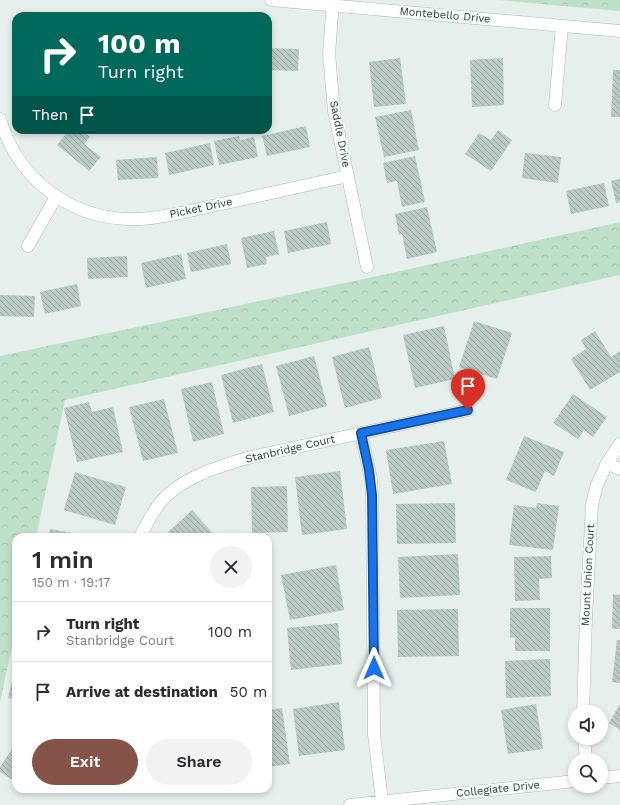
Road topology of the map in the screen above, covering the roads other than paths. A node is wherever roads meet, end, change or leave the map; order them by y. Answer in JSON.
{"nodes":[{"id":1,"x":271,"y":0,"type":"edge"},
{"id":2,"x":333,"y":3,"type":"edge"},
{"id":3,"x":562,"y":26,"type":"junction"},
{"id":4,"x":620,"y":31,"type":"edge"},
{"id":5,"x":555,"y":105,"type":"dead end"},
{"id":6,"x":0,"y":119,"type":"edge"},
{"id":7,"x":348,"y":176,"type":"junction"},
{"id":8,"x":56,"y":197,"type":"junction"},
{"id":9,"x":28,"y":246,"type":"dead end"},
{"id":10,"x":367,"y":267,"type":"dead end"},
{"id":11,"x":468,"y":410,"type":"dead end"},
{"id":12,"x":361,"y":433,"type":"junction"},
{"id":13,"x":620,"y":444,"type":"edge"},
{"id":14,"x":608,"y":463,"type":"junction"},
{"id":15,"x":620,"y":469,"type":"edge"},
{"id":16,"x":142,"y":533,"type":"edge"},
{"id":17,"x":583,"y":705,"type":"edge"},
{"id":18,"x":620,"y":776,"type":"edge"},
{"id":19,"x":608,"y":777,"type":"edge"},
{"id":20,"x":568,"y":782,"type":"edge"},
{"id":21,"x":382,"y":801,"type":"junction"},
{"id":22,"x":350,"y":805,"type":"edge"}],
"edges":[{"from":1,"to":2,"type":"street","name":"Montebello Drive"},
{"from":2,"to":3,"type":"street","name":"Montebello Drive"},
{"from":2,"to":7,"type":"street","name":"Saddle Drive"},
{"from":3,"to":4,"type":"street","name":"Montebello Drive"},
{"from":3,"to":5,"type":"street"},
{"from":6,"to":8,"type":"street","name":"Picket Drive"},
{"from":7,"to":8,"type":"street","name":"Picket Drive"},
{"from":7,"to":10,"type":"street","name":"Saddle Drive"},
{"from":8,"to":9,"type":"street"},
{"from":11,"to":12,"type":"street","name":"Stanbridge Court"},
{"from":12,"to":16,"type":"street","name":"Stanbridge Court"},
{"from":12,"to":21,"type":"street"},
{"from":13,"to":14,"type":"street","name":"Mount Union Court"},
{"from":14,"to":15,"type":"street"},
{"from":14,"to":17,"type":"street","name":"Mount Union Court"},
{"from":18,"to":19,"type":"street"},
{"from":20,"to":21,"type":"street","name":"Collegiate Drive"},
{"from":21,"to":22,"type":"street","name":"Collegiate Drive"}]}
